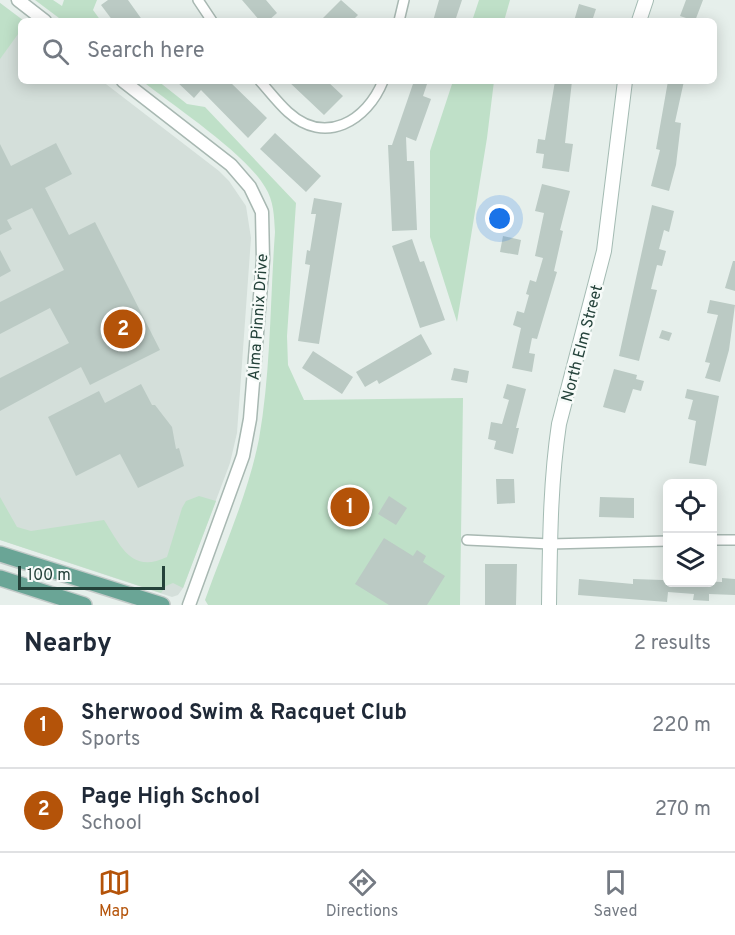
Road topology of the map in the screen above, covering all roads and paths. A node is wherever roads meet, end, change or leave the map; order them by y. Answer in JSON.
{"nodes":[{"id":1,"x":18,"y":0,"type":"edge"},
{"id":2,"x":198,"y":0,"type":"edge"},
{"id":3,"x":404,"y":0,"type":"edge"},
{"id":4,"x":646,"y":0,"type":"edge"},
{"id":5,"x":41,"y":18,"type":"edge"},
{"id":6,"x":210,"y":18,"type":"edge"},
{"id":7,"x":400,"y":18,"type":"edge"},
{"id":8,"x":640,"y":18,"type":"edge"},
{"id":9,"x":127,"y":84,"type":"edge"},
{"id":10,"x":263,"y":84,"type":"edge"},
{"id":11,"x":381,"y":84,"type":"edge"},
{"id":12,"x":625,"y":84,"type":"edge"},
{"id":13,"x":467,"y":540,"type":"dead end"},
{"id":14,"x":717,"y":540,"type":"edge"},
{"id":15,"x":735,"y":540,"type":"edge"},
{"id":16,"x":663,"y":541,"type":"edge"},
{"id":17,"x":550,"y":543,"type":"junction"},
{"id":18,"x":0,"y":555,"type":"edge"},
{"id":19,"x":0,"y":578,"type":"edge"},
{"id":20,"x":84,"y":605,"type":"edge"},
{"id":21,"x":162,"y":605,"type":"edge"},
{"id":22,"x":189,"y":605,"type":"edge"},
{"id":23,"x":549,"y":605,"type":"edge"}],
"edges":[{"from":1,"to":5,"type":"street"},
{"from":2,"to":6,"type":"street"},
{"from":3,"to":7,"type":"street"},
{"from":4,"to":8,"type":"main road"},
{"from":9,"to":22,"type":"street","name":"Alma Pinnix Drive"},
{"from":10,"to":11,"type":"street"},
{"from":12,"to":17,"type":"main road","name":"North Elm Street"},
{"from":13,"to":17,"type":"street"},
{"from":14,"to":15,"type":"street"},
{"from":16,"to":17,"type":"street"},
{"from":17,"to":23,"type":"main road","name":"North Elm Street"},
{"from":18,"to":21,"type":"main road"},
{"from":19,"to":20,"type":"main road"}]}
